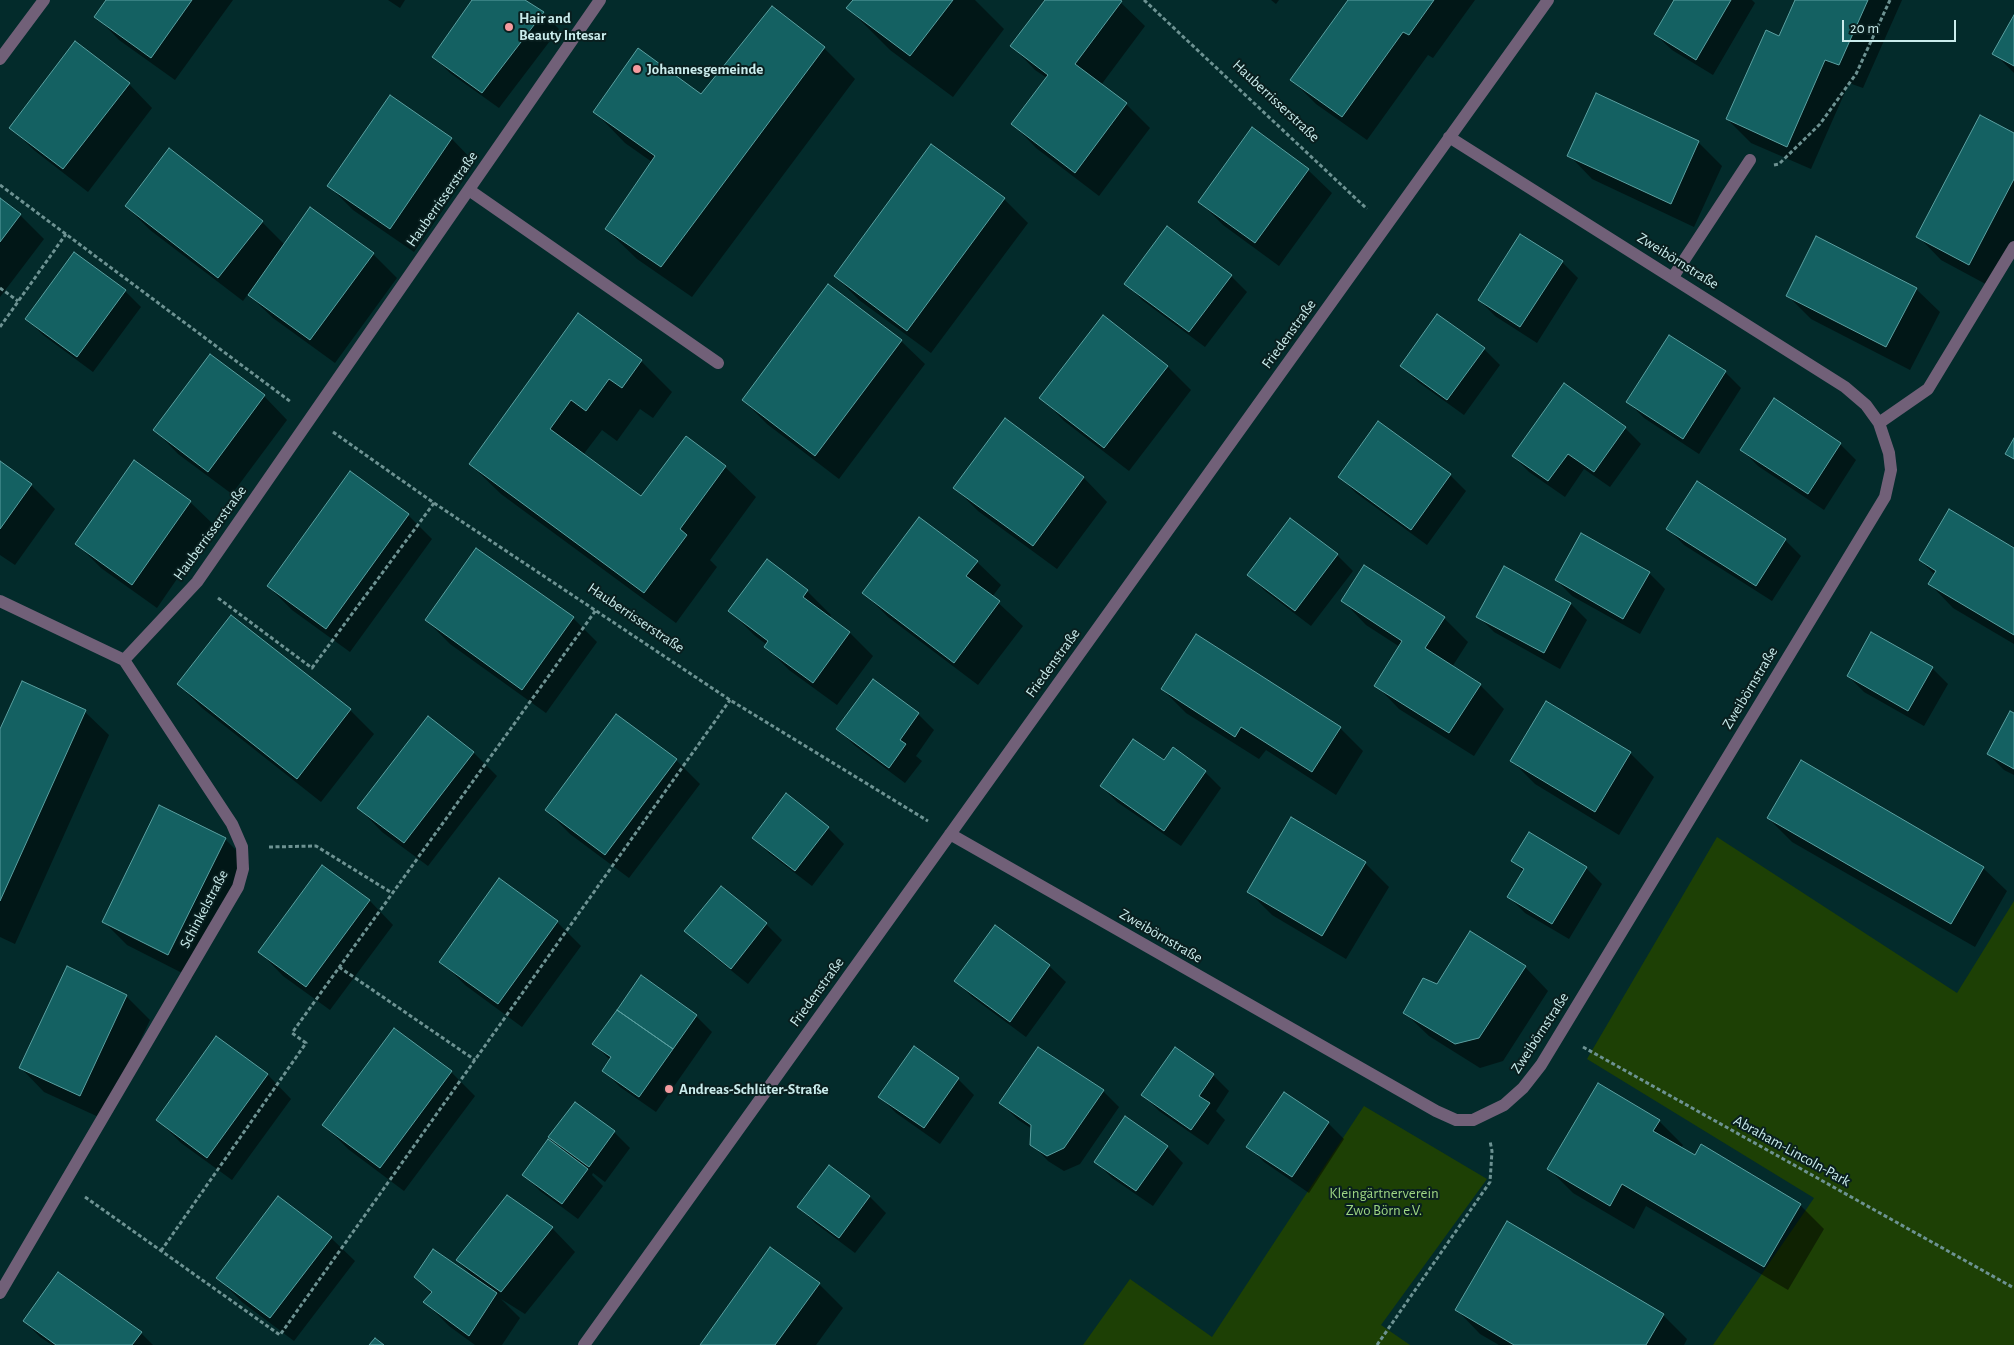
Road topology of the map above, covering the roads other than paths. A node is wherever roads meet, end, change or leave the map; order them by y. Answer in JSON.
{"nodes":[{"id":1,"x":44,"y":0,"type":"edge"},
{"id":2,"x":600,"y":0,"type":"edge"},
{"id":3,"x":1548,"y":0,"type":"edge"},
{"id":4,"x":0,"y":59,"type":"edge"},
{"id":5,"x":1449,"y":137,"type":"junction"},
{"id":6,"x":1750,"y":160,"type":"dead end"},
{"id":7,"x":469,"y":190,"type":"junction"},
{"id":8,"x":2014,"y":247,"type":"edge"},
{"id":9,"x":1673,"y":277,"type":"junction"},
{"id":10,"x":718,"y":363,"type":"dead end"},
{"id":11,"x":1879,"y":423,"type":"junction"},
{"id":12,"x":0,"y":601,"type":"edge"},
{"id":13,"x":124,"y":660,"type":"junction"},
{"id":14,"x":950,"y":834,"type":"junction"},
{"id":15,"x":0,"y":1294,"type":"edge"},
{"id":16,"x":584,"y":1345,"type":"edge"}],
"edges":[{"from":1,"to":4,"type":"street"},
{"from":2,"to":7,"type":"street","name":"Hauberrisserstraße"},
{"from":3,"to":5,"type":"street","name":"Friedenstraße"},
{"from":5,"to":9,"type":"street","name":"Zweibörnstraße"},
{"from":5,"to":14,"type":"street","name":"Friedenstraße"},
{"from":6,"to":9,"type":"street"},
{"from":7,"to":10,"type":"street"},
{"from":7,"to":13,"type":"street","name":"Hauberrisserstraße"},
{"from":8,"to":11,"type":"street"},
{"from":9,"to":11,"type":"street","name":"Zweibörnstraße"},
{"from":11,"to":14,"type":"street","name":"Zweibörnstraße"},
{"from":12,"to":13,"type":"street"},
{"from":13,"to":15,"type":"street","name":"Schinkelstraße"},
{"from":14,"to":16,"type":"street","name":"Friedenstraße"}]}
